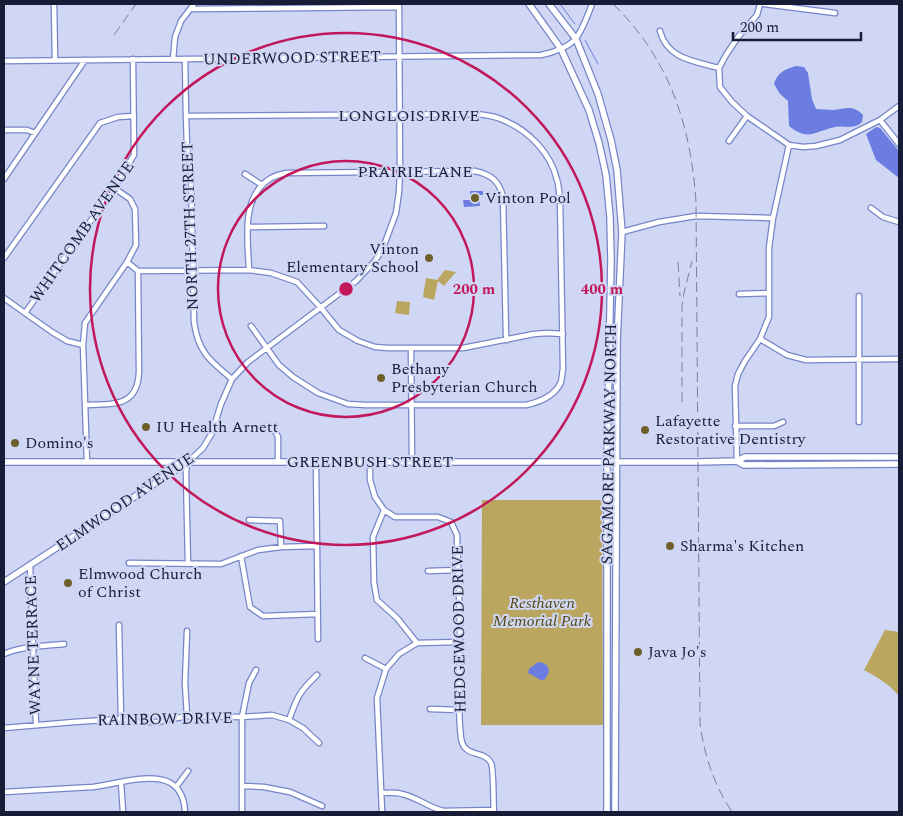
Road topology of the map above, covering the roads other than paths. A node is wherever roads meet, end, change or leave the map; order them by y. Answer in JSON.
{"nodes":[{"id":1,"x":54,"y":4,"type":"edge"},
{"id":2,"x":194,"y":4,"type":"edge"},
{"id":3,"x":529,"y":4,"type":"edge"},
{"id":4,"x":550,"y":4,"type":"edge"},
{"id":5,"x":592,"y":4,"type":"edge"},
{"id":6,"x":760,"y":4,"type":"edge"},
{"id":7,"x":764,"y":4,"type":"edge"},
{"id":8,"x":248,"y":6,"type":"edge"},
{"id":9,"x":399,"y":6,"type":"edge"},
{"id":10,"x":191,"y":9,"type":"junction"},
{"id":11,"x":835,"y":13,"type":"dead end"},
{"id":12,"x":660,"y":31,"type":"dead end"},
{"id":13,"x":576,"y":39,"type":"junction"},
{"id":14,"x":562,"y":49,"type":"junction"},
{"id":15,"x":400,"y":57,"type":"junction"},
{"id":16,"x":133,"y":59,"type":"junction"},
{"id":17,"x":173,"y":59,"type":"junction"},
{"id":18,"x":185,"y":59,"type":"junction"},
{"id":19,"x":55,"y":60,"type":"junction"},
{"id":20,"x":85,"y":60,"type":"junction"},
{"id":21,"x":4,"y":61,"type":"edge"},
{"id":22,"x":718,"y":68,"type":"junction"},
{"id":23,"x":899,"y":106,"type":"edge"},
{"id":24,"x":399,"y":115,"type":"junction"},
{"id":25,"x":134,"y":116,"type":"junction"},
{"id":26,"x":186,"y":116,"type":"junction"},
{"id":27,"x":747,"y":116,"type":"junction"},
{"id":28,"x":880,"y":120,"type":"junction"},
{"id":29,"x":4,"y":130,"type":"edge"},
{"id":30,"x":35,"y":133,"type":"junction"},
{"id":31,"x":729,"y":141,"type":"dead end"},
{"id":32,"x":899,"y":144,"type":"edge"},
{"id":33,"x":789,"y":145,"type":"junction"},
{"id":34,"x":400,"y":171,"type":"junction"},
{"id":35,"x":245,"y":174,"type":"dead end"},
{"id":36,"x":4,"y":179,"type":"edge"},
{"id":37,"x":262,"y":185,"type":"junction"},
{"id":38,"x":114,"y":188,"type":"junction"},
{"id":39,"x":871,"y":208,"type":"dead end"},
{"id":40,"x":772,"y":218,"type":"junction"},
{"id":41,"x":899,"y":222,"type":"edge"},
{"id":42,"x":324,"y":226,"type":"dead end"},
{"id":43,"x":248,"y":227,"type":"junction"},
{"id":44,"x":622,"y":232,"type":"junction"},
{"id":45,"x":4,"y":258,"type":"edge"},
{"id":46,"x":127,"y":262,"type":"junction"},
{"id":47,"x":193,"y":269,"type":"junction"},
{"id":48,"x":250,"y":270,"type":"junction"},
{"id":49,"x":138,"y":271,"type":"junction"},
{"id":50,"x":769,"y":293,"type":"junction"},
{"id":51,"x":739,"y":294,"type":"dead end"},
{"id":52,"x":859,"y":296,"type":"dead end"},
{"id":53,"x":4,"y":298,"type":"edge"},
{"id":54,"x":321,"y":308,"type":"junction"},
{"id":55,"x":25,"y":313,"type":"junction"},
{"id":56,"x":251,"y":326,"type":"dead end"},
{"id":57,"x":563,"y":334,"type":"junction"},
{"id":58,"x":760,"y":339,"type":"junction"},
{"id":59,"x":507,"y":340,"type":"junction"},
{"id":60,"x":83,"y":345,"type":"junction"},
{"id":61,"x":267,"y":348,"type":"junction"},
{"id":62,"x":411,"y":348,"type":"junction"},
{"id":63,"x":899,"y":359,"type":"edge"},
{"id":64,"x":859,"y":360,"type":"junction"},
{"id":65,"x":232,"y":379,"type":"junction"},
{"id":66,"x":86,"y":404,"type":"junction"},
{"id":67,"x":412,"y":405,"type":"junction"},
{"id":68,"x":783,"y":422,"type":"dead end"},
{"id":69,"x":859,"y":422,"type":"dead end"},
{"id":70,"x":736,"y":426,"type":"junction"},
{"id":71,"x":273,"y":427,"type":"dead end"},
{"id":72,"x":899,"y":457,"type":"edge"},
{"id":73,"x":737,"y":461,"type":"junction"},
{"id":74,"x":4,"y":462,"type":"edge"},
{"id":75,"x":87,"y":462,"type":"junction"},
{"id":76,"x":187,"y":462,"type":"junction"},
{"id":77,"x":278,"y":462,"type":"junction"},
{"id":78,"x":316,"y":462,"type":"junction"},
{"id":79,"x":370,"y":462,"type":"junction"},
{"id":80,"x":412,"y":462,"type":"junction"},
{"id":81,"x":607,"y":462,"type":"junction"},
{"id":82,"x":617,"y":462,"type":"junction"},
{"id":83,"x":899,"y":464,"type":"edge"},
{"id":84,"x":384,"y":510,"type":"junction"},
{"id":85,"x":248,"y":520,"type":"dead end"},
{"id":86,"x":317,"y":546,"type":"junction"},
{"id":87,"x":281,"y":547,"type":"junction"},
{"id":88,"x":241,"y":556,"type":"junction"},
{"id":89,"x":30,"y":564,"type":"junction"},
{"id":90,"x":129,"y":564,"type":"dead end"},
{"id":91,"x":188,"y":564,"type":"junction"},
{"id":92,"x":458,"y":570,"type":"junction"},
{"id":93,"x":428,"y":571,"type":"dead end"},
{"id":94,"x":4,"y":582,"type":"edge"},
{"id":95,"x":318,"y":614,"type":"junction"},
{"id":96,"x":119,"y":625,"type":"dead end"},
{"id":97,"x":186,"y":631,"type":"dead end"},
{"id":98,"x":318,"y":639,"type":"dead end"},
{"id":99,"x":460,"y":642,"type":"junction"},
{"id":100,"x":416,"y":643,"type":"junction"},
{"id":101,"x":64,"y":644,"type":"dead end"},
{"id":102,"x":33,"y":646,"type":"junction"},
{"id":103,"x":4,"y":654,"type":"edge"},
{"id":104,"x":364,"y":658,"type":"dead end"},
{"id":105,"x":386,"y":669,"type":"junction"},
{"id":106,"x":256,"y":670,"type":"dead end"},
{"id":107,"x":318,"y":676,"type":"dead end"},
{"id":108,"x":430,"y":709,"type":"dead end"},
{"id":109,"x":459,"y":710,"type":"junction"},
{"id":110,"x":187,"y":716,"type":"junction"},
{"id":111,"x":242,"y":717,"type":"junction"},
{"id":112,"x":121,"y":719,"type":"junction"},
{"id":113,"x":289,"y":720,"type":"junction"},
{"id":114,"x":36,"y":725,"type":"junction"},
{"id":115,"x":4,"y":728,"type":"edge"},
{"id":116,"x":318,"y":742,"type":"dead end"},
{"id":117,"x":188,"y":771,"type":"dead end"},
{"id":118,"x":121,"y":782,"type":"junction"},
{"id":119,"x":243,"y":786,"type":"junction"},
{"id":120,"x":176,"y":787,"type":"junction"},
{"id":121,"x":4,"y":792,"type":"edge"},
{"id":122,"x":381,"y":793,"type":"junction"},
{"id":123,"x":322,"y":806,"type":"dead end"},
{"id":124,"x":494,"y":811,"type":"edge"},
{"id":125,"x":123,"y":812,"type":"edge"},
{"id":126,"x":185,"y":812,"type":"edge"},
{"id":127,"x":242,"y":812,"type":"edge"},
{"id":128,"x":382,"y":812,"type":"edge"},
{"id":129,"x":607,"y":812,"type":"edge"},
{"id":130,"x":615,"y":812,"type":"edge"}],
"edges":[{"from":1,"to":19,"type":"street"},
{"from":2,"to":10,"type":"street"},
{"from":3,"to":14,"type":"main road","name":"SAGAMORE PARKWAY NORTH"},
{"from":4,"to":13,"type":"main road","name":"SAGAMORE PARKWAY NORTH"},
{"from":5,"to":13,"type":"street"},
{"from":6,"to":22,"type":"street"},
{"from":7,"to":11,"type":"street"},
{"from":8,"to":9,"type":"street"},
{"from":8,"to":10,"type":"street"},
{"from":9,"to":15,"type":"street","name":"ELMWOOD AVENUE"},
{"from":10,"to":17,"type":"street"},
{"from":12,"to":22,"type":"street"},
{"from":13,"to":14,"type":"street","name":"UNDERWOOD STREET"},
{"from":13,"to":44,"type":"main road","name":"SAGAMORE PARKWAY NORTH"},
{"from":14,"to":15,"type":"street","name":"UNDERWOOD STREET"},
{"from":14,"to":81,"type":"main road","name":"SAGAMORE PARKWAY NORTH"},
{"from":15,"to":18,"type":"street","name":"UNDERWOOD STREET"},
{"from":15,"to":24,"type":"street","name":"ELMWOOD AVENUE"},
{"from":16,"to":17,"type":"street","name":"UNDERWOOD STREET"},
{"from":16,"to":20,"type":"street","name":"UNDERWOOD STREET"},
{"from":16,"to":25,"type":"street","name":"WHITCOMB AVENUE"},
{"from":17,"to":18,"type":"street","name":"UNDERWOOD STREET"},
{"from":18,"to":26,"type":"street","name":"NORTH 27TH STREET"},
{"from":19,"to":20,"type":"street","name":"UNDERWOOD STREET"},
{"from":19,"to":21,"type":"street","name":"UNDERWOOD STREET"},
{"from":20,"to":30,"type":"street"},
{"from":22,"to":27,"type":"street"},
{"from":23,"to":28,"type":"street"},
{"from":24,"to":26,"type":"street","name":"LONGLOIS DRIVE"},
{"from":24,"to":34,"type":"street","name":"ELMWOOD AVENUE"},
{"from":24,"to":57,"type":"street","name":"LONGLOIS DRIVE"},
{"from":25,"to":38,"type":"street","name":"WHITCOMB AVENUE"},
{"from":25,"to":45,"type":"street"},
{"from":26,"to":47,"type":"street","name":"NORTH 27TH STREET"},
{"from":27,"to":31,"type":"street"},
{"from":27,"to":33,"type":"street"},
{"from":28,"to":32,"type":"street"},
{"from":28,"to":33,"type":"street"},
{"from":29,"to":30,"type":"street"},
{"from":30,"to":36,"type":"street"},
{"from":33,"to":40,"type":"street"},
{"from":34,"to":37,"type":"street","name":"PRAIRIE LANE"},
{"from":34,"to":54,"type":"street","name":"ELMWOOD AVENUE"},
{"from":34,"to":59,"type":"street","name":"PRAIRIE LANE"},
{"from":35,"to":37,"type":"street"},
{"from":37,"to":43,"type":"street"},
{"from":38,"to":46,"type":"street"},
{"from":38,"to":55,"type":"street","name":"WHITCOMB AVENUE"},
{"from":39,"to":41,"type":"street"},
{"from":40,"to":44,"type":"street"},
{"from":40,"to":50,"type":"street"},
{"from":42,"to":43,"type":"street"},
{"from":43,"to":48,"type":"street"},
{"from":44,"to":82,"type":"main road","name":"SAGAMORE PARKWAY NORTH"},
{"from":46,"to":49,"type":"street"},
{"from":46,"to":60,"type":"street"},
{"from":47,"to":48,"type":"street"},
{"from":47,"to":49,"type":"street"},
{"from":47,"to":65,"type":"street","name":"NORTH 27TH STREET"},
{"from":48,"to":54,"type":"street"},
{"from":49,"to":66,"type":"street"},
{"from":50,"to":51,"type":"street"},
{"from":50,"to":58,"type":"street"},
{"from":52,"to":64,"type":"street"},
{"from":53,"to":55,"type":"street"},
{"from":54,"to":61,"type":"street","name":"ELMWOOD AVENUE"},
{"from":54,"to":62,"type":"street"},
{"from":55,"to":60,"type":"street"},
{"from":56,"to":61,"type":"street","name":"LONGLOIS DRIVE"},
{"from":57,"to":59,"type":"street"},
{"from":57,"to":67,"type":"street","name":"LONGLOIS DRIVE"},
{"from":58,"to":64,"type":"street"},
{"from":58,"to":70,"type":"street"},
{"from":59,"to":62,"type":"street"},
{"from":60,"to":66,"type":"street"},
{"from":61,"to":65,"type":"street","name":"ELMWOOD AVENUE"},
{"from":61,"to":67,"type":"street","name":"LONGLOIS DRIVE"},
{"from":62,"to":67,"type":"street"},
{"from":63,"to":64,"type":"street"},
{"from":64,"to":69,"type":"street"},
{"from":65,"to":76,"type":"street","name":"ELMWOOD AVENUE"},
{"from":66,"to":75,"type":"street"},
{"from":67,"to":80,"type":"street"},
{"from":68,"to":70,"type":"street"},
{"from":70,"to":73,"type":"street"},
{"from":71,"to":77,"type":"street"},
{"from":72,"to":73,"type":"main road","name":"GREENBUSH STREET"},
{"from":73,"to":82,"type":"main road","name":"GREENBUSH STREET"},
{"from":73,"to":83,"type":"main road","name":"GREENBUSH STREET"},
{"from":74,"to":75,"type":"main road","name":"GREENBUSH STREET"},
{"from":75,"to":76,"type":"main road","name":"GREENBUSH STREET"},
{"from":76,"to":77,"type":"main road","name":"GREENBUSH STREET"},
{"from":76,"to":89,"type":"main road","name":"ELMWOOD AVENUE"},
{"from":76,"to":91,"type":"street"},
{"from":77,"to":78,"type":"main road","name":"GREENBUSH STREET"},
{"from":78,"to":79,"type":"main road","name":"GREENBUSH STREET"},
{"from":78,"to":86,"type":"street"},
{"from":79,"to":80,"type":"main road","name":"GREENBUSH STREET"},
{"from":79,"to":84,"type":"street"},
{"from":80,"to":81,"type":"main road","name":"GREENBUSH STREET"},
{"from":81,"to":82,"type":"main road","name":"GREENBUSH STREET"},
{"from":81,"to":129,"type":"main road","name":"SAGAMORE PARKWAY NORTH"},
{"from":82,"to":130,"type":"main road","name":"SAGAMORE PARKWAY NORTH"},
{"from":84,"to":92,"type":"street","name":"HEDGEWOOD DRIVE"},
{"from":84,"to":100,"type":"street"},
{"from":85,"to":87,"type":"street"},
{"from":86,"to":87,"type":"street"},
{"from":86,"to":95,"type":"street"},
{"from":87,"to":88,"type":"street"},
{"from":88,"to":91,"type":"street"},
{"from":88,"to":95,"type":"street"},
{"from":89,"to":94,"type":"main road","name":"ELMWOOD AVENUE"},
{"from":89,"to":102,"type":"street","name":"WAYNE TERRACE"},
{"from":90,"to":91,"type":"street"},
{"from":92,"to":93,"type":"street"},
{"from":92,"to":99,"type":"street","name":"HEDGEWOOD DRIVE"},
{"from":95,"to":98,"type":"street"},
{"from":96,"to":112,"type":"street"},
{"from":97,"to":110,"type":"street"},
{"from":99,"to":100,"type":"street"},
{"from":99,"to":109,"type":"street","name":"HEDGEWOOD DRIVE"},
{"from":100,"to":105,"type":"street"},
{"from":101,"to":102,"type":"street"},
{"from":102,"to":103,"type":"street"},
{"from":102,"to":114,"type":"street","name":"WAYNE TERRACE"},
{"from":104,"to":105,"type":"street"},
{"from":105,"to":122,"type":"street"},
{"from":106,"to":111,"type":"street"},
{"from":107,"to":113,"type":"street"},
{"from":108,"to":109,"type":"street"},
{"from":109,"to":124,"type":"street","name":"HEDGEWOOD DRIVE"},
{"from":110,"to":111,"type":"street","name":"RAINBOW DRIVE"},
{"from":110,"to":112,"type":"street","name":"RAINBOW DRIVE"},
{"from":111,"to":113,"type":"street","name":"RAINBOW DRIVE"},
{"from":111,"to":119,"type":"street"},
{"from":112,"to":114,"type":"street","name":"RAINBOW DRIVE"},
{"from":113,"to":116,"type":"street","name":"RAINBOW DRIVE"},
{"from":114,"to":115,"type":"street","name":"RAINBOW DRIVE"},
{"from":117,"to":120,"type":"street"},
{"from":118,"to":120,"type":"street"},
{"from":118,"to":121,"type":"street"},
{"from":118,"to":125,"type":"street"},
{"from":119,"to":123,"type":"street"},
{"from":119,"to":127,"type":"street"},
{"from":120,"to":126,"type":"street"},
{"from":122,"to":124,"type":"street"},
{"from":122,"to":128,"type":"street"}]}
